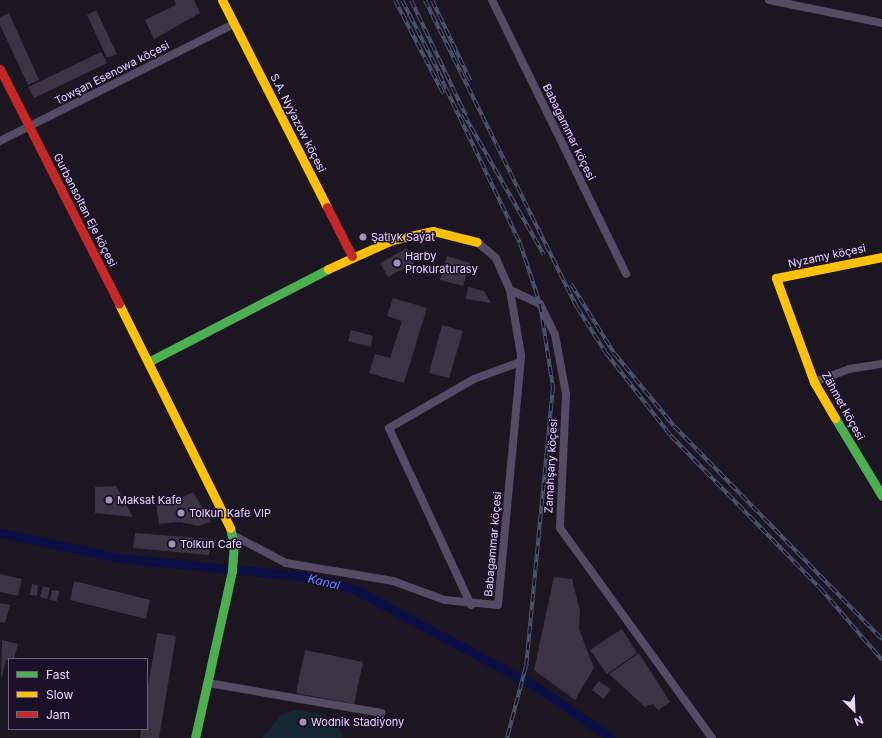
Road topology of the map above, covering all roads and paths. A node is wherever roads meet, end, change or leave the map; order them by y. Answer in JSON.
{"nodes":[{"id":1,"x":222,"y":0,"type":"edge"},
{"id":2,"x":769,"y":0,"type":"edge"},
{"id":3,"x":495,"y":1,"type":"edge"},
{"id":4,"x":882,"y":23,"type":"edge"},
{"id":5,"x":234,"y":24,"type":"junction"},
{"id":6,"x":0,"y":69,"type":"edge"},
{"id":7,"x":29,"y":127,"type":"junction"},
{"id":8,"x":0,"y":141,"type":"edge"},
{"id":9,"x":477,"y":242,"type":"joint"},
{"id":10,"x":352,"y":256,"type":"junction"},
{"id":11,"x":882,"y":257,"type":"edge"},
{"id":12,"x":626,"y":274,"type":"dead end"},
{"id":13,"x":776,"y":278,"type":"joint"},
{"id":14,"x":510,"y":290,"type":"junction"},
{"id":15,"x":148,"y":362,"type":"junction"},
{"id":16,"x":520,"y":362,"type":"junction"},
{"id":17,"x":882,"y":364,"type":"edge"},
{"id":18,"x":814,"y":382,"type":"junction"},
{"id":19,"x":882,"y":496,"type":"edge"},
{"id":20,"x":231,"y":534,"type":"junction"},
{"id":21,"x":471,"y":605,"type":"junction"},
{"id":22,"x":208,"y":683,"type":"junction"},
{"id":23,"x":381,"y":713,"type":"dead end"},
{"id":24,"x":195,"y":738,"type":"edge"},
{"id":25,"x":712,"y":738,"type":"edge"}],
"edges":[{"from":1,"to":5,"type":"street","name":"S.A. Nyýazow köçesi"},
{"from":2,"to":4,"type":"street"},
{"from":3,"to":12,"type":"street","name":"Babagammar köçesi"},
{"from":5,"to":7,"type":"street","name":"Towşan Esenowa köçesi"},
{"from":5,"to":10,"type":"street","name":"S.A. Nyýazow köçesi"},
{"from":6,"to":7,"type":"street","name":"Gurbansoltan Eje köçesi"},
{"from":7,"to":8,"type":"street","name":"Towşan Esenowa köçesi"},
{"from":7,"to":15,"type":"street","name":"Gurbansoltan Eje köçesi"},
{"from":9,"to":10,"type":"street"},
{"from":9,"to":14,"type":"street","name":"Babagammar köçesi"},
{"from":10,"to":15,"type":"street"},
{"from":11,"to":13,"type":"street","name":"Nyzamy köçesi"},
{"from":13,"to":18,"type":"street","name":"Zähmet köçesi"},
{"from":14,"to":16,"type":"street","name":"Babagammar köçesi"},
{"from":14,"to":25,"type":"street","name":"Zamahşary köçesi"},
{"from":15,"to":20,"type":"street","name":"Gurbansoltan Eje köçesi"},
{"from":16,"to":21,"type":"street","name":"Babagammar köçesi"},
{"from":16,"to":21,"type":"street"},
{"from":17,"to":18,"type":"street"},
{"from":18,"to":19,"type":"street","name":"Zähmet köçesi"},
{"from":20,"to":21,"type":"street","name":"Babagammar köçesi"},
{"from":20,"to":22,"type":"street","name":"Gurbansoltan Eje köçesi"},
{"from":22,"to":23,"type":"street"},
{"from":22,"to":24,"type":"street"}]}
